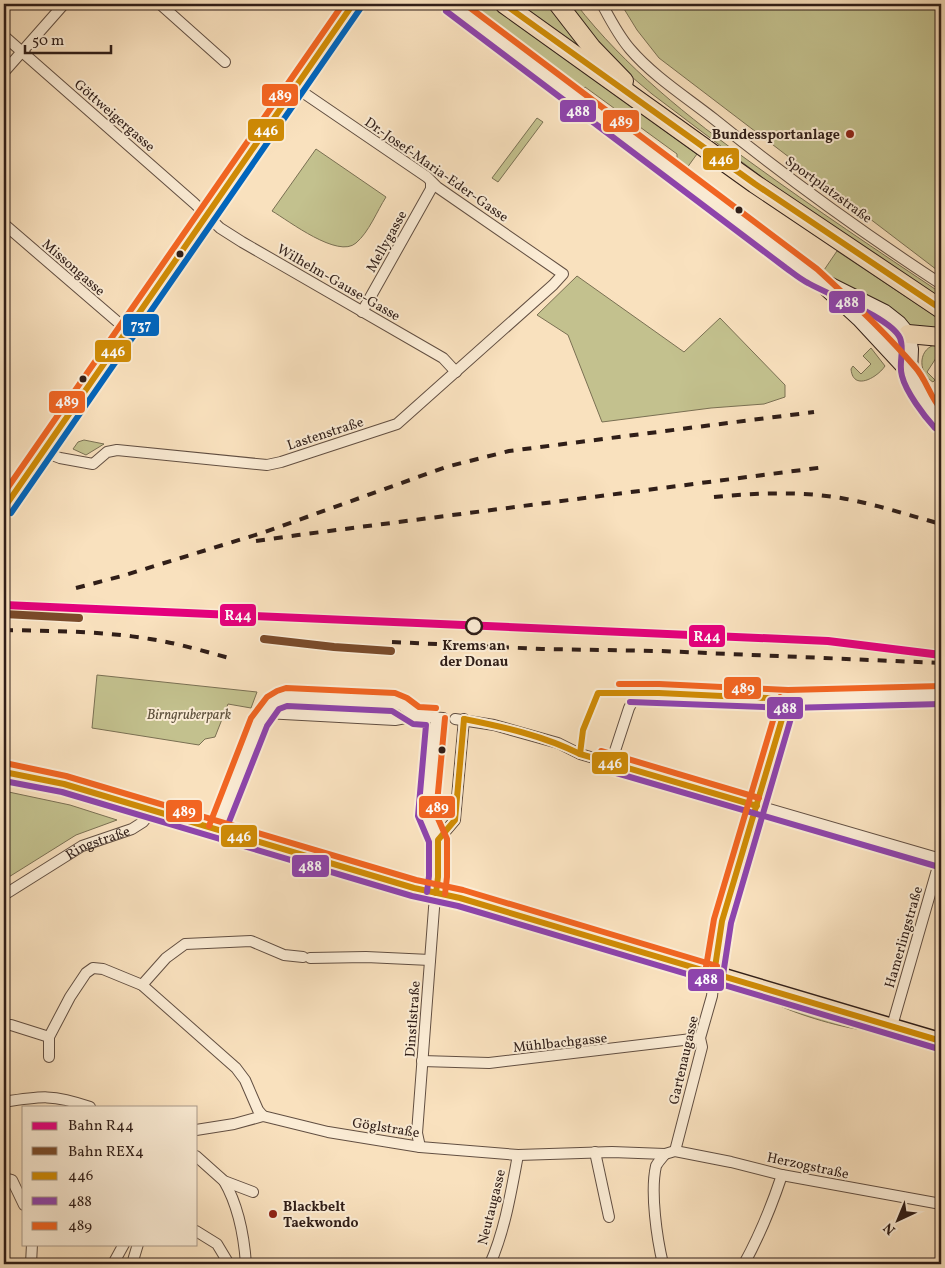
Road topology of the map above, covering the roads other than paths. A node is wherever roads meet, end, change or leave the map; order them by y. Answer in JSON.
{"nodes":[{"id":1,"x":64,"y":4,"type":"edge"},
{"id":2,"x":160,"y":4,"type":"edge"},
{"id":3,"x":353,"y":4,"type":"edge"},
{"id":4,"x":451,"y":4,"type":"edge"},
{"id":5,"x":504,"y":4,"type":"edge"},
{"id":6,"x":558,"y":4,"type":"edge"},
{"id":7,"x":602,"y":4,"type":"edge"},
{"id":8,"x":4,"y":36,"type":"edge"},
{"id":9,"x":22,"y":52,"type":"junction"},
{"id":10,"x":225,"y":62,"type":"dead end"},
{"id":11,"x":4,"y":72,"type":"edge"},
{"id":12,"x":295,"y":87,"type":"junction"},
{"id":13,"x":652,"y":111,"type":"junction"},
{"id":14,"x":431,"y":182,"type":"junction"},
{"id":15,"x":208,"y":215,"type":"junction"},
{"id":16,"x":4,"y":224,"type":"edge"},
{"id":17,"x":563,"y":274,"type":"joint"},
{"id":18,"x":811,"y":275,"type":"junction"},
{"id":19,"x":941,"y":284,"type":"edge"},
{"id":20,"x":848,"y":308,"type":"junction"},
{"id":21,"x":941,"y":309,"type":"edge"},
{"id":22,"x":362,"y":312,"type":"junction"},
{"id":23,"x":128,"y":330,"type":"junction"},
{"id":24,"x":908,"y":334,"type":"junction"},
{"id":25,"x":941,"y":337,"type":"edge"},
{"id":26,"x":456,"y":372,"type":"junction"},
{"id":27,"x":910,"y":374,"type":"junction"},
{"id":28,"x":941,"y":422,"type":"edge"},
{"id":29,"x":44,"y":452,"type":"junction"},
{"id":30,"x":4,"y":508,"type":"edge"},
{"id":31,"x":941,"y":695,"type":"edge"},
{"id":32,"x":788,"y":699,"type":"junction"},
{"id":33,"x":265,"y":713,"type":"junction"},
{"id":34,"x":416,"y":716,"type":"junction"},
{"id":35,"x":611,"y":763,"type":"junction"},
{"id":36,"x":4,"y":772,"type":"edge"},
{"id":37,"x":757,"y":806,"type":"junction"},
{"id":38,"x":153,"y":810,"type":"junction"},
{"id":39,"x":217,"y":829,"type":"junction"},
{"id":40,"x":438,"y":840,"type":"junction"},
{"id":41,"x":941,"y":858,"type":"edge"},
{"id":42,"x":436,"y":893,"type":"junction"},
{"id":43,"x":4,"y":895,"type":"edge"},
{"id":44,"x":430,"y":960,"type":"junction"},
{"id":45,"x":714,"y":974,"type":"junction"},
{"id":46,"x":142,"y":986,"type":"junction"},
{"id":47,"x":893,"y":1019,"type":"junction"},
{"id":48,"x":4,"y":1025,"type":"edge"},
{"id":49,"x":49,"y":1037,"type":"junction"},
{"id":50,"x":700,"y":1038,"type":"junction"},
{"id":51,"x":941,"y":1041,"type":"edge"},
{"id":52,"x":49,"y":1057,"type":"dead end"},
{"id":53,"x":422,"y":1061,"type":"junction"},
{"id":54,"x":4,"y":1102,"type":"edge"},
{"id":55,"x":87,"y":1106,"type":"edge"},
{"id":56,"x":263,"y":1116,"type":"junction"},
{"id":57,"x":198,"y":1130,"type":"edge"},
{"id":58,"x":420,"y":1147,"type":"junction"},
{"id":59,"x":594,"y":1152,"type":"junction"},
{"id":60,"x":670,"y":1152,"type":"junction"},
{"id":61,"x":518,"y":1155,"type":"junction"},
{"id":62,"x":198,"y":1158,"type":"edge"},
{"id":63,"x":782,"y":1175,"type":"junction"},
{"id":64,"x":4,"y":1178,"type":"edge"},
{"id":65,"x":224,"y":1181,"type":"junction"},
{"id":66,"x":253,"y":1192,"type":"dead end"},
{"id":67,"x":22,"y":1201,"type":"edge"},
{"id":68,"x":939,"y":1204,"type":"edge"},
{"id":69,"x":609,"y":1217,"type":"dead end"},
{"id":70,"x":198,"y":1232,"type":"edge"},
{"id":71,"x":32,"y":1246,"type":"edge"},
{"id":72,"x":123,"y":1246,"type":"edge"},
{"id":73,"x":137,"y":1246,"type":"edge"},
{"id":74,"x":31,"y":1264,"type":"edge"},
{"id":75,"x":113,"y":1264,"type":"edge"},
{"id":76,"x":132,"y":1264,"type":"edge"},
{"id":77,"x":229,"y":1264,"type":"edge"},
{"id":78,"x":246,"y":1264,"type":"edge"},
{"id":79,"x":490,"y":1264,"type":"edge"},
{"id":80,"x":663,"y":1264,"type":"edge"},
{"id":81,"x":744,"y":1264,"type":"edge"}],
"edges":[{"from":1,"to":9,"type":"street"},
{"from":2,"to":10,"type":"street"},
{"from":3,"to":12,"type":"street"},
{"from":4,"to":18,"type":"street"},
{"from":5,"to":13,"type":"highway"},
{"from":6,"to":13,"type":"highway"},
{"from":7,"to":19,"type":"street","name":"Sportplatzstraße"},
{"from":8,"to":9,"type":"street","name":"Göttweigergasse"},
{"from":9,"to":11,"type":"street"},
{"from":9,"to":15,"type":"street","name":"Göttweigergasse"},
{"from":12,"to":14,"type":"street","name":"Dr.-Josef-Maria-Eder-Gasse"},
{"from":12,"to":15,"type":"street"},
{"from":13,"to":21,"type":"highway"},
{"from":14,"to":17,"type":"street","name":"Dr.-Josef-Maria-Eder-Gasse"},
{"from":14,"to":22,"type":"street","name":"Mellygasse"},
{"from":15,"to":22,"type":"street","name":"Wilhelm-Gause-Gasse"},
{"from":15,"to":23,"type":"street"},
{"from":16,"to":23,"type":"street","name":"Missongasse"},
{"from":17,"to":26,"type":"street","name":"Lastenstraße"},
{"from":18,"to":20,"type":"street"},
{"from":18,"to":24,"type":"street"},
{"from":20,"to":24,"type":"street"},
{"from":20,"to":27,"type":"street"},
{"from":22,"to":26,"type":"street","name":"Wilhelm-Gause-Gasse"},
{"from":23,"to":29,"type":"street"},
{"from":24,"to":25,"type":"highway"},
{"from":24,"to":27,"type":"street"},
{"from":26,"to":29,"type":"street","name":"Lastenstraße"},
{"from":27,"to":28,"type":"street"},
{"from":29,"to":30,"type":"street"},
{"from":31,"to":32,"type":"street"},
{"from":32,"to":35,"type":"street"},
{"from":32,"to":37,"type":"street","name":"Gartenaugasse"},
{"from":33,"to":34,"type":"street"},
{"from":33,"to":34,"type":"street"},
{"from":33,"to":39,"type":"street"},
{"from":34,"to":40,"type":"street"},
{"from":35,"to":37,"type":"street"},
{"from":35,"to":40,"type":"street"},
{"from":36,"to":38,"type":"main road"},
{"from":37,"to":41,"type":"street"},
{"from":37,"to":45,"type":"street","name":"Gartenaugasse"},
{"from":38,"to":39,"type":"main road"},
{"from":38,"to":43,"type":"street","name":"Ringstraße"},
{"from":39,"to":42,"type":"main road"},
{"from":40,"to":42,"type":"street","name":"Dinstlstraße"},
{"from":41,"to":47,"type":"street","name":"Hamerlingstraße"},
{"from":42,"to":44,"type":"street","name":"Dinstlstraße"},
{"from":42,"to":45,"type":"main road"},
{"from":44,"to":46,"type":"street"},
{"from":44,"to":53,"type":"street","name":"Dinstlstraße"},
{"from":45,"to":47,"type":"main road"},
{"from":45,"to":50,"type":"street","name":"Gartenaugasse"},
{"from":46,"to":49,"type":"street"},
{"from":46,"to":56,"type":"street"},
{"from":47,"to":51,"type":"main road"},
{"from":48,"to":49,"type":"street"},
{"from":49,"to":52,"type":"street"},
{"from":50,"to":53,"type":"street","name":"Mühlbachgasse"},
{"from":50,"to":60,"type":"street","name":"Gartenaugasse"},
{"from":53,"to":58,"type":"street","name":"Dinstlstraße"},
{"from":54,"to":55,"type":"street"},
{"from":56,"to":57,"type":"street","name":"Göglstraße"},
{"from":56,"to":58,"type":"street","name":"Göglstraße"},
{"from":58,"to":61,"type":"street","name":"Göglstraße"},
{"from":59,"to":60,"type":"street","name":"Herzogstraße"},
{"from":59,"to":61,"type":"street","name":"Göglstraße"},
{"from":59,"to":69,"type":"street"},
{"from":60,"to":63,"type":"street","name":"Herzogstraße"},
{"from":60,"to":80,"type":"street","name":"Gartenaugasse"},
{"from":61,"to":79,"type":"street","name":"Neutaugasse"},
{"from":62,"to":65,"type":"street"},
{"from":63,"to":68,"type":"street","name":"Herzogstraße"},
{"from":63,"to":81,"type":"street"},
{"from":64,"to":67,"type":"street"},
{"from":65,"to":66,"type":"street"},
{"from":65,"to":78,"type":"street"},
{"from":70,"to":77,"type":"street"},
{"from":71,"to":74,"type":"street"},
{"from":72,"to":75,"type":"street"},
{"from":73,"to":76,"type":"street"}]}
